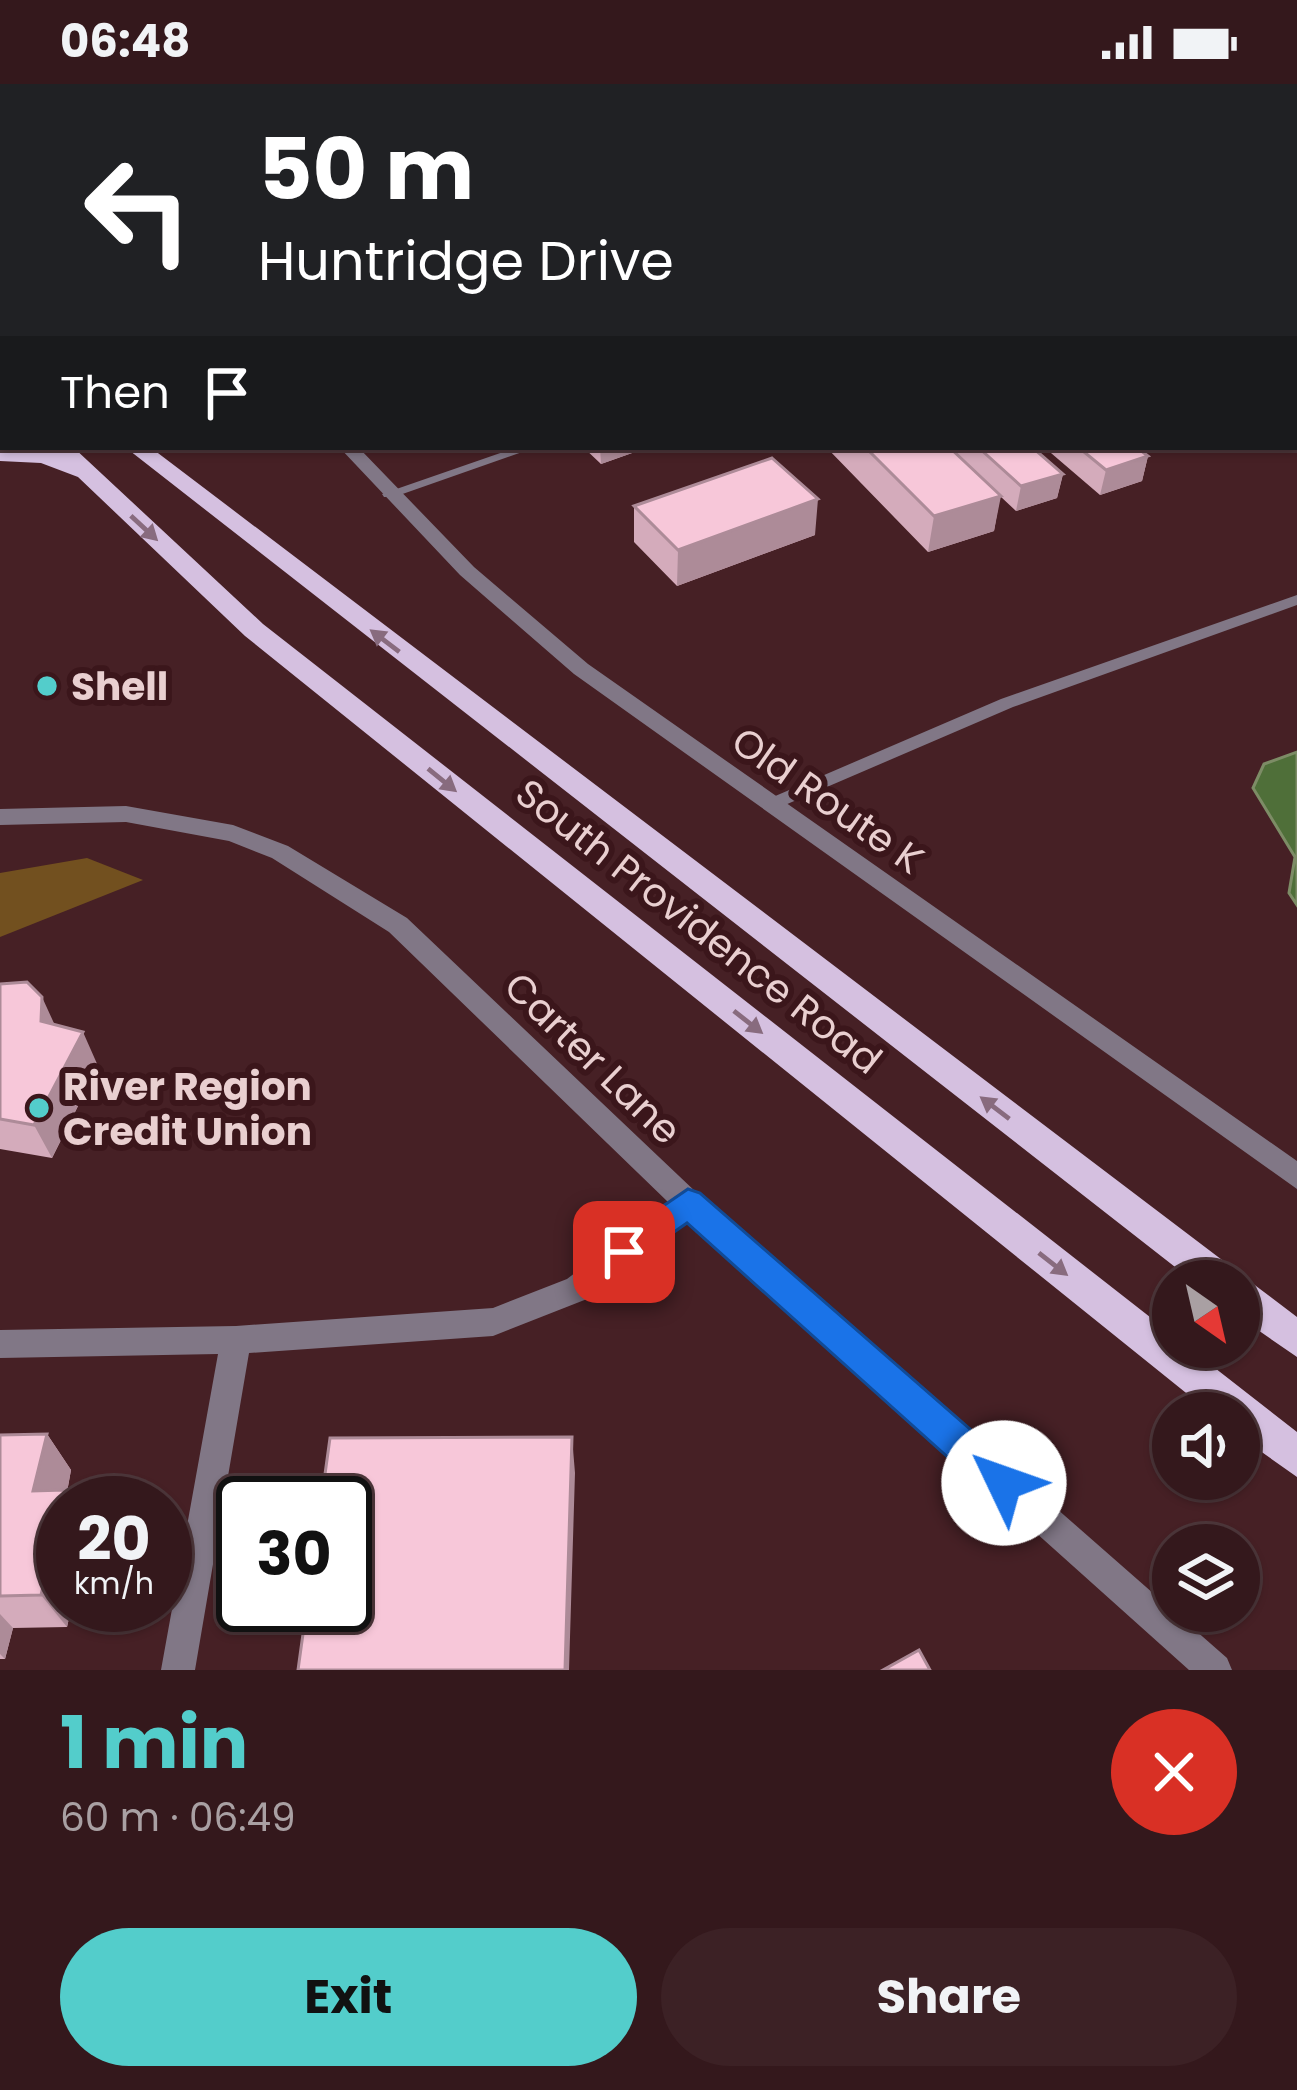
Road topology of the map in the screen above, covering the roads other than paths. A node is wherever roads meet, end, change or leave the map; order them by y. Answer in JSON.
{"nodes":[{"id":1,"x":63,"y":450,"type":"edge"},
{"id":2,"x":351,"y":450,"type":"edge"},
{"id":3,"x":516,"y":450,"type":"edge"},
{"id":4,"x":151,"y":453,"type":"edge"},
{"id":5,"x":0,"y":454,"type":"edge"},
{"id":6,"x":98,"y":485,"type":"junction"},
{"id":7,"x":389,"y":494,"type":"junction"},
{"id":8,"x":1297,"y":600,"type":"edge"},
{"id":9,"x":772,"y":804,"type":"junction"},
{"id":10,"x":0,"y":817,"type":"edge"},
{"id":11,"x":1297,"y":1177,"type":"edge"},
{"id":12,"x":688,"y":1203,"type":"junction"},
{"id":13,"x":1194,"y":1260,"type":"edge"},
{"id":14,"x":1260,"y":1310,"type":"edge"},
{"id":15,"x":1297,"y":1339,"type":"edge"},
{"id":16,"x":236,"y":1340,"type":"junction"},
{"id":17,"x":0,"y":1344,"type":"edge"},
{"id":18,"x":1297,"y":1457,"type":"edge"},
{"id":19,"x":178,"y":1670,"type":"edge"},
{"id":20,"x":1215,"y":1670,"type":"edge"}],
"edges":[{"from":1,"to":6,"type":"main road","name":"South Providence Road"},
{"from":2,"to":7,"type":"street","name":"Old Route K"},
{"from":3,"to":7,"type":"lane"},
{"from":13,"to":4,"type":"main road","name":"South Providence Road","one_way":true},
{"from":5,"to":6,"type":"main road"},
{"from":6,"to":18,"type":"main road","name":"South Providence Road","one_way":true},
{"from":7,"to":9,"type":"street","name":"Old Route K"},
{"from":8,"to":9,"type":"lane"},
{"from":9,"to":11,"type":"street","name":"Old Route K"},
{"from":10,"to":12,"type":"street","name":"Carter Lane"},
{"from":12,"to":16,"type":"street"},
{"from":12,"to":20,"type":"street","name":"Carter Lane"},
{"from":14,"to":15,"type":"main road"},
{"from":16,"to":17,"type":"street"},
{"from":16,"to":19,"type":"street"}]}
